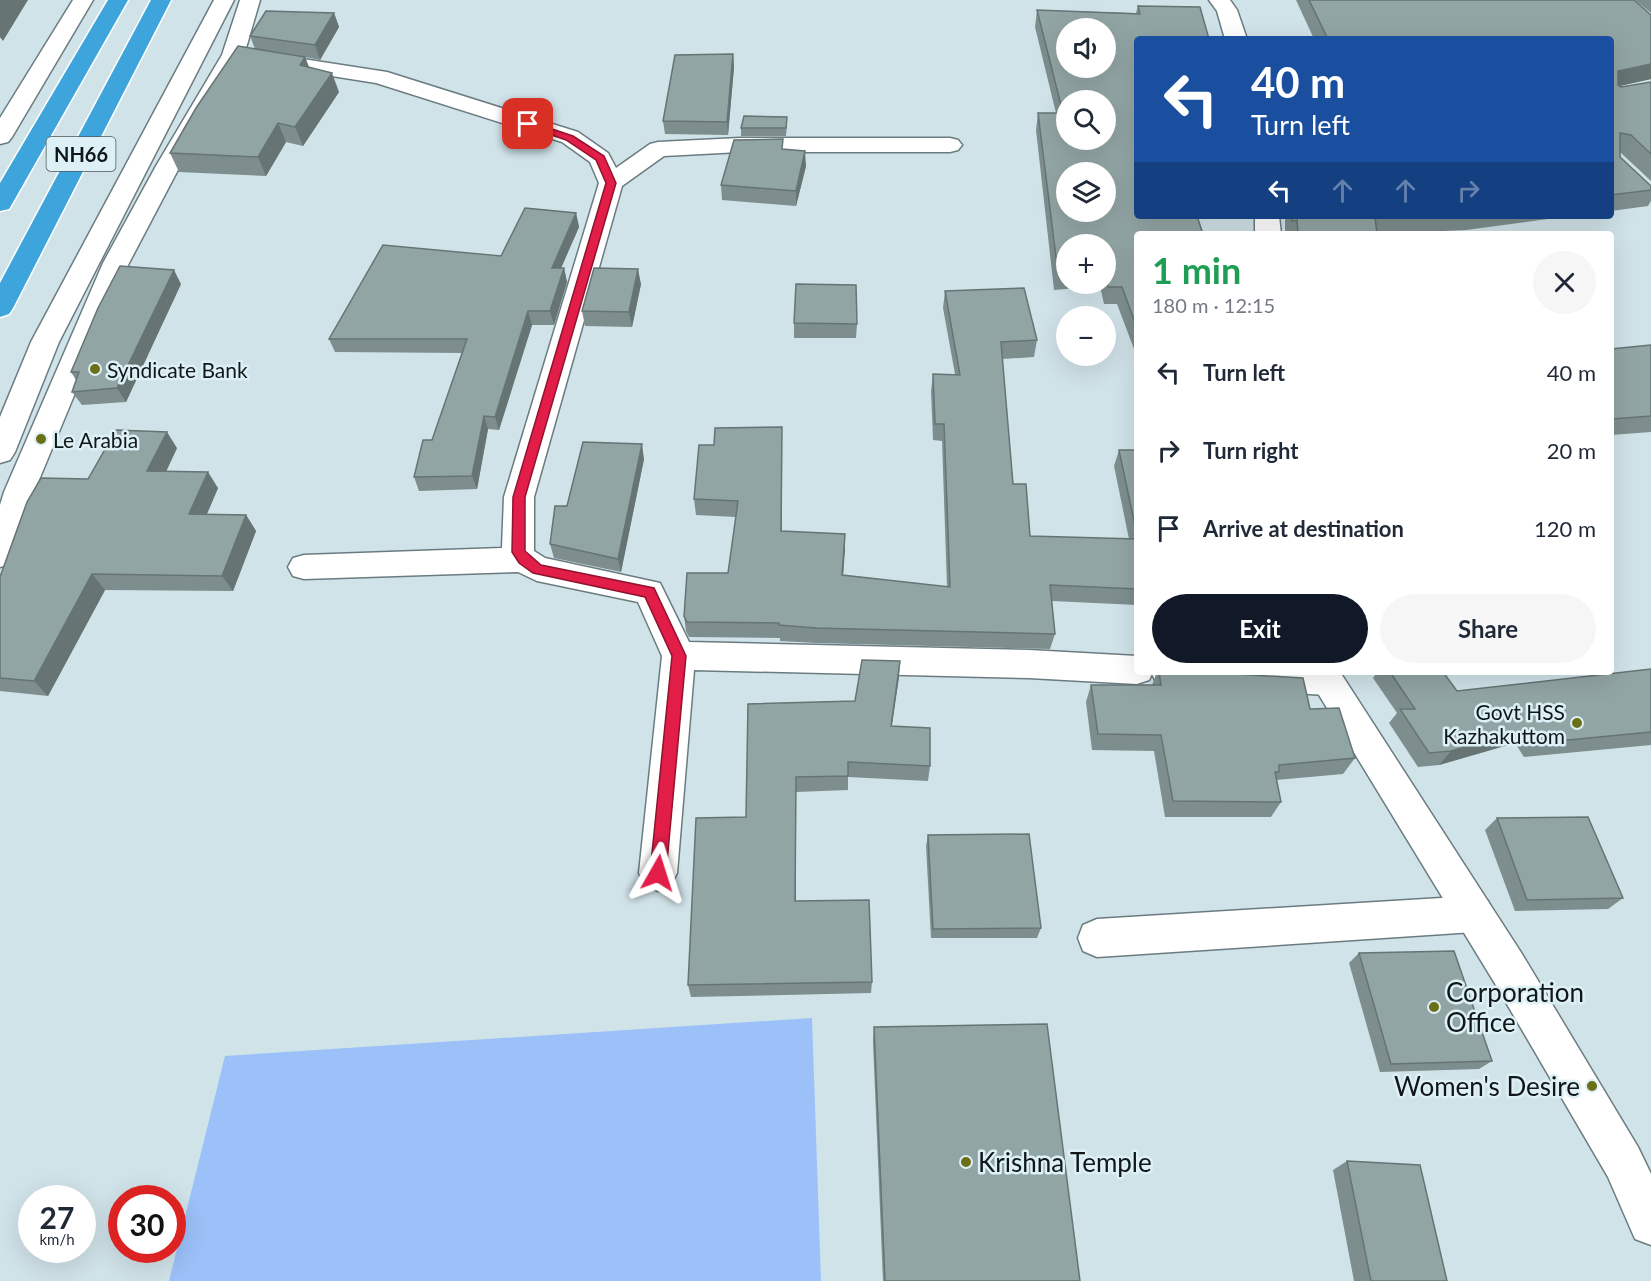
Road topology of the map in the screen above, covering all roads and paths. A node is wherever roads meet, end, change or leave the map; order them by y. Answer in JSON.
{"nodes":[{"id":1,"x":66,"y":0,"type":"edge"},
{"id":2,"x":83,"y":0,"type":"edge"},
{"id":3,"x":118,"y":0,"type":"edge"},
{"id":4,"x":161,"y":0,"type":"edge"},
{"id":5,"x":224,"y":0,"type":"edge"},
{"id":6,"x":250,"y":0,"type":"edge"},
{"id":7,"x":1219,"y":0,"type":"edge"},
{"id":8,"x":1235,"y":36,"type":"edge"},
{"id":9,"x":232,"y":55,"type":"junction"},
{"id":10,"x":0,"y":103,"type":"edge"},
{"id":11,"x":0,"y":137,"type":"edge"},
{"id":12,"x":950,"y":145,"type":"dead end"},
{"id":13,"x":611,"y":183,"type":"junction"},
{"id":14,"x":0,"y":204,"type":"edge"},
{"id":15,"x":0,"y":308,"type":"edge"},
{"id":16,"x":0,"y":452,"type":"edge"},
{"id":17,"x":0,"y":555,"type":"edge"},
{"id":18,"x":524,"y":560,"type":"junction"},
{"id":19,"x":304,"y":567,"type":"dead end"},
{"id":20,"x":679,"y":656,"type":"junction"},
{"id":21,"x":1134,"y":670,"type":"edge"},
{"id":22,"x":1261,"y":675,"type":"edge"},
{"id":23,"x":1324,"y":677,"type":"edge"},
{"id":24,"x":658,"y":873,"type":"dead end"},
{"id":25,"x":1474,"y":914,"type":"junction"},
{"id":26,"x":1097,"y":938,"type":"dead end"},
{"id":27,"x":1651,"y":1223,"type":"edge"}],
"edges":[{"from":1,"to":10,"type":"street"},
{"from":2,"to":11,"type":"street"},
{"from":3,"to":14,"type":"highway","number":"NH66"},
{"from":4,"to":15,"type":"highway","number":"NH66"},
{"from":5,"to":16,"type":"street"},
{"from":6,"to":9,"type":"street"},
{"from":7,"to":8,"type":"street"},
{"from":9,"to":13,"type":"street"},
{"from":9,"to":17,"type":"street"},
{"from":12,"to":13,"type":"street"},
{"from":13,"to":18,"type":"street"},
{"from":18,"to":19,"type":"street"},
{"from":18,"to":20,"type":"street"},
{"from":20,"to":21,"type":"street"},
{"from":20,"to":24,"type":"street"},
{"from":22,"to":23,"type":"street"},
{"from":23,"to":25,"type":"street"},
{"from":25,"to":26,"type":"street"},
{"from":25,"to":27,"type":"street"}]}
